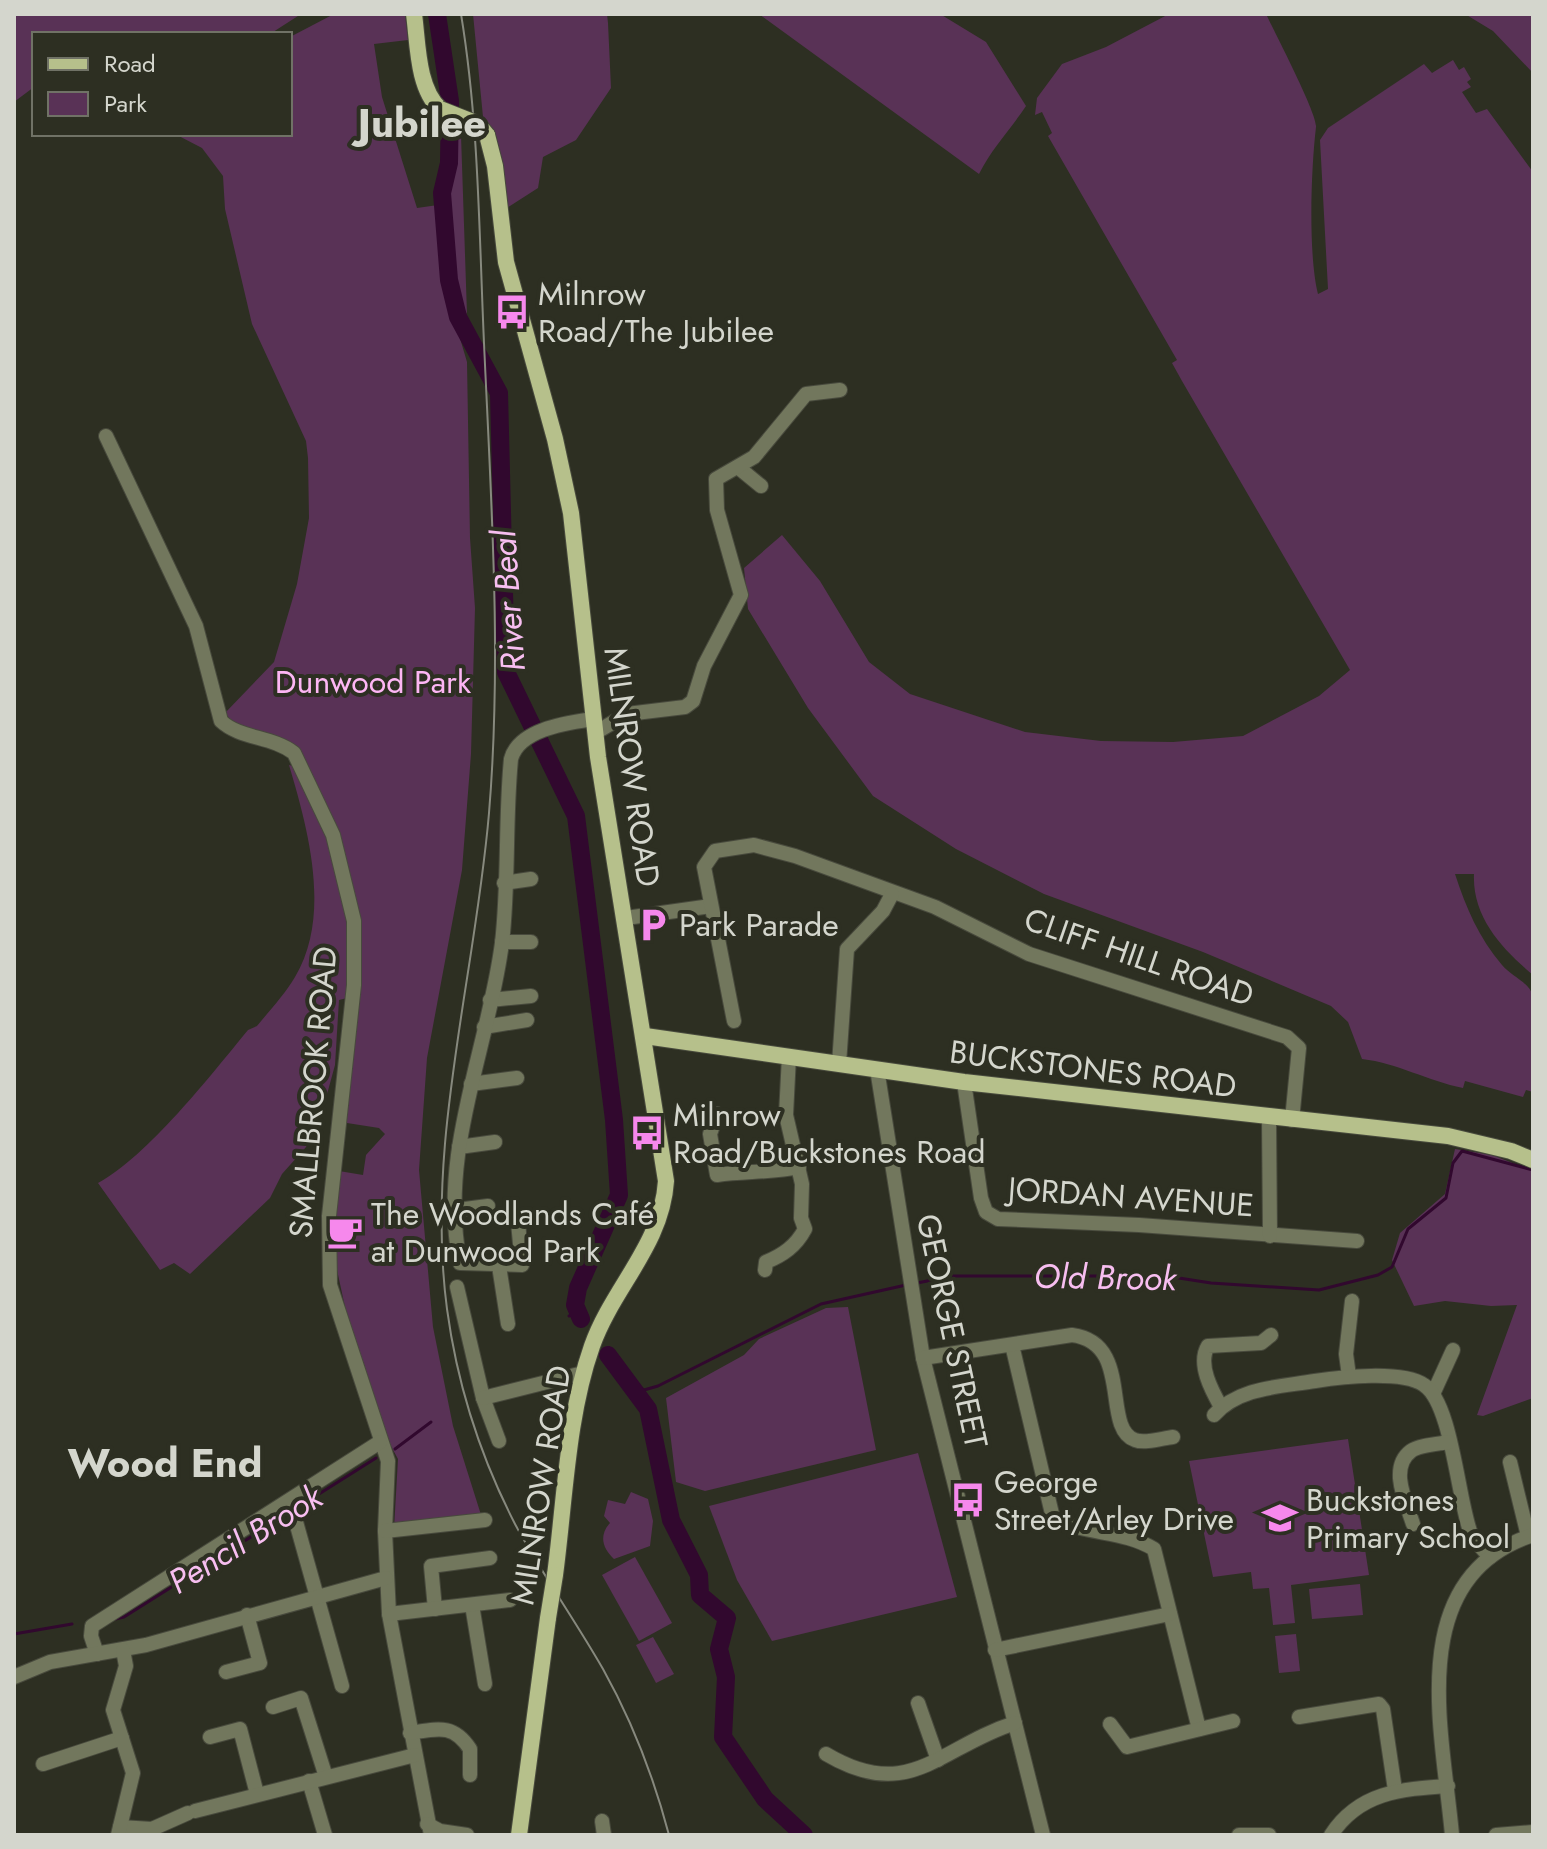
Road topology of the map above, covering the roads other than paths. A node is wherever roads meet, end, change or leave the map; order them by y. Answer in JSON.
{"nodes":[{"id":1,"x":414,"y":14,"type":"edge"},
{"id":2,"x":840,"y":390,"type":"dead end"},
{"id":3,"x":106,"y":436,"type":"dead end"},
{"id":4,"x":739,"y":468,"type":"junction"},
{"id":5,"x":761,"y":486,"type":"dead end"},
{"id":6,"x":594,"y":726,"type":"junction"},
{"id":7,"x":531,"y":879,"type":"dead end"},
{"id":8,"x":504,"y":883,"type":"junction"},
{"id":9,"x":892,"y":894,"type":"junction"},
{"id":10,"x":711,"y":906,"type":"junction"},
{"id":11,"x":626,"y":918,"type":"junction"},
{"id":12,"x":502,"y":942,"type":"junction"},
{"id":13,"x":531,"y":942,"type":"dead end"},
{"id":14,"x":531,"y":996,"type":"dead end"},
{"id":15,"x":490,"y":1000,"type":"junction"},
{"id":16,"x":527,"y":1020,"type":"dead end"},
{"id":17,"x":734,"y":1021,"type":"dead end"},
{"id":18,"x":484,"y":1027,"type":"junction"},
{"id":19,"x":645,"y":1036,"type":"junction"},
{"id":20,"x":789,"y":1056,"type":"junction"},
{"id":21,"x":839,"y":1064,"type":"junction"},
{"id":22,"x":877,"y":1069,"type":"junction"},
{"id":23,"x":517,"y":1078,"type":"dead end"},
{"id":24,"x":964,"y":1082,"type":"junction"},
{"id":25,"x":471,"y":1084,"type":"junction"},
{"id":26,"x":717,"y":1114,"type":"dead end"},
{"id":27,"x":1269,"y":1119,"type":"junction"},
{"id":28,"x":1292,"y":1120,"type":"junction"},
{"id":29,"x":495,"y":1142,"type":"dead end"},
{"id":30,"x":459,"y":1147,"type":"junction"},
{"id":31,"x":1533,"y":1160,"type":"edge"},
{"id":32,"x":799,"y":1167,"type":"junction"},
{"id":33,"x":488,"y":1206,"type":"dead end"},
{"id":34,"x":457,"y":1210,"type":"junction"},
{"id":35,"x":518,"y":1222,"type":"dead end"},
{"id":36,"x":1270,"y":1236,"type":"junction"},
{"id":37,"x":1357,"y":1241,"type":"dead end"},
{"id":38,"x":499,"y":1266,"type":"junction"},
{"id":39,"x":765,"y":1270,"type":"dead end"},
{"id":40,"x":457,"y":1287,"type":"dead end"},
{"id":41,"x":1352,"y":1301,"type":"dead end"},
{"id":42,"x":508,"y":1324,"type":"dead end"},
{"id":43,"x":1271,"y":1335,"type":"dead end"},
{"id":44,"x":1012,"y":1345,"type":"junction"},
{"id":45,"x":1453,"y":1350,"type":"dead end"},
{"id":46,"x":923,"y":1358,"type":"junction"},
{"id":47,"x":583,"y":1373,"type":"junction"},
{"id":48,"x":1349,"y":1376,"type":"junction"},
{"id":49,"x":1433,"y":1394,"type":"junction"},
{"id":50,"x":483,"y":1398,"type":"junction"},
{"id":51,"x":1173,"y":1437,"type":"dead end"},
{"id":52,"x":499,"y":1441,"type":"dead end"},
{"id":53,"x":380,"y":1442,"type":"junction"},
{"id":54,"x":1449,"y":1442,"type":"junction"},
{"id":55,"x":1510,"y":1462,"type":"dead end"},
{"id":56,"x":485,"y":1520,"type":"dead end"},
{"id":57,"x":296,"y":1522,"type":"dead end"},
{"id":58,"x":1413,"y":1524,"type":"dead end"},
{"id":59,"x":385,"y":1531,"type":"junction"},
{"id":60,"x":1530,"y":1536,"type":"edge"},
{"id":61,"x":1490,"y":1557,"type":"junction"},
{"id":62,"x":490,"y":1558,"type":"dead end"},
{"id":63,"x":386,"y":1578,"type":"junction"},
{"id":64,"x":315,"y":1597,"type":"junction"},
{"id":65,"x":510,"y":1600,"type":"dead end"},
{"id":66,"x":472,"y":1605,"type":"junction"},
{"id":67,"x":435,"y":1609,"type":"junction"},
{"id":68,"x":389,"y":1614,"type":"junction"},
{"id":69,"x":1170,"y":1614,"type":"junction"},
{"id":70,"x":247,"y":1615,"type":"junction"},
{"id":71,"x":123,"y":1650,"type":"junction"},
{"id":72,"x":995,"y":1650,"type":"junction"},
{"id":73,"x":97,"y":1654,"type":"junction"},
{"id":74,"x":226,"y":1672,"type":"dead end"},
{"id":75,"x":14,"y":1677,"type":"edge"},
{"id":76,"x":485,"y":1684,"type":"dead end"},
{"id":77,"x":342,"y":1686,"type":"dead end"},
{"id":78,"x":918,"y":1703,"type":"dead end"},
{"id":79,"x":273,"y":1707,"type":"dead end"},
{"id":80,"x":1299,"y":1717,"type":"dead end"},
{"id":81,"x":1233,"y":1721,"type":"dead end"},
{"id":82,"x":1015,"y":1723,"type":"junction"},
{"id":83,"x":1110,"y":1724,"type":"dead end"},
{"id":84,"x":1199,"y":1729,"type":"junction"},
{"id":85,"x":410,"y":1733,"type":"junction"},
{"id":86,"x":210,"y":1737,"type":"dead end"},
{"id":87,"x":122,"y":1738,"type":"junction"},
{"id":88,"x":826,"y":1754,"type":"dead end"},
{"id":89,"x":415,"y":1755,"type":"junction"},
{"id":90,"x":938,"y":1760,"type":"junction"},
{"id":91,"x":43,"y":1764,"type":"dead end"},
{"id":92,"x":470,"y":1775,"type":"dead end"},
{"id":93,"x":326,"y":1777,"type":"junction"},
{"id":94,"x":309,"y":1781,"type":"junction"},
{"id":95,"x":1448,"y":1786,"type":"junction"},
{"id":96,"x":1395,"y":1790,"type":"junction"},
{"id":97,"x":257,"y":1794,"type":"junction"},
{"id":98,"x":429,"y":1830,"type":"edge"},
{"id":99,"x":119,"y":1831,"type":"edge"},
{"id":100,"x":153,"y":1832,"type":"edge"},
{"id":101,"x":1533,"y":1832,"type":"edge"},
{"id":102,"x":325,"y":1835,"type":"edge"},
{"id":103,"x":465,"y":1835,"type":"edge"},
{"id":104,"x":519,"y":1835,"type":"edge"},
{"id":105,"x":1043,"y":1835,"type":"edge"},
{"id":106,"x":1239,"y":1835,"type":"edge"},
{"id":107,"x":1269,"y":1835,"type":"edge"},
{"id":108,"x":1331,"y":1835,"type":"edge"},
{"id":109,"x":1452,"y":1835,"type":"edge"},
{"id":110,"x":1496,"y":1835,"type":"edge"}],
"edges":[{"from":1,"to":6,"type":"main road","name":"MILNROW ROAD","bridge":true},
{"from":2,"to":4,"type":"street"},
{"from":3,"to":53,"type":"street","name":"SMALLBROOK ROAD"},
{"from":4,"to":5,"type":"street"},
{"from":4,"to":6,"type":"street"},
{"from":6,"to":8,"type":"street"},
{"from":6,"to":11,"type":"main road","name":"MILNROW ROAD"},
{"from":7,"to":8,"type":"street"},
{"from":8,"to":12,"type":"street"},
{"from":9,"to":10,"type":"street"},
{"from":9,"to":21,"type":"street"},
{"from":9,"to":28,"type":"street","name":"CLIFF HILL ROAD"},
{"from":10,"to":11,"type":"street"},
{"from":10,"to":17,"type":"street"},
{"from":11,"to":19,"type":"main road","name":"MILNROW ROAD"},
{"from":12,"to":13,"type":"street"},
{"from":12,"to":15,"type":"street"},
{"from":14,"to":15,"type":"street"},
{"from":15,"to":18,"type":"street"},
{"from":16,"to":18,"type":"street"},
{"from":18,"to":25,"type":"street"},
{"from":19,"to":20,"type":"main road","name":"BUCKSTONES ROAD"},
{"from":19,"to":47,"type":"main road","name":"MILNROW ROAD"},
{"from":20,"to":21,"type":"main road","name":"BUCKSTONES ROAD"},
{"from":20,"to":32,"type":"street"},
{"from":21,"to":22,"type":"main road","name":"BUCKSTONES ROAD"},
{"from":22,"to":24,"type":"main road","name":"BUCKSTONES ROAD"},
{"from":22,"to":46,"type":"street","name":"GEORGE STREET"},
{"from":23,"to":25,"type":"street"},
{"from":24,"to":27,"type":"main road","name":"BUCKSTONES ROAD"},
{"from":24,"to":36,"type":"street","name":"JORDAN AVENUE"},
{"from":25,"to":30,"type":"street"},
{"from":26,"to":32,"type":"street"},
{"from":27,"to":28,"type":"main road","name":"BUCKSTONES ROAD"},
{"from":27,"to":36,"type":"street"},
{"from":28,"to":31,"type":"main road","name":"BUCKSTONES ROAD"},
{"from":29,"to":30,"type":"street"},
{"from":30,"to":34,"type":"street"},
{"from":32,"to":39,"type":"street"},
{"from":33,"to":34,"type":"street"},
{"from":34,"to":38,"type":"street"},
{"from":35,"to":38,"type":"street"},
{"from":36,"to":37,"type":"street","name":"JORDAN AVENUE"},
{"from":38,"to":42,"type":"street"},
{"from":40,"to":50,"type":"street"},
{"from":41,"to":48,"type":"street"},
{"from":43,"to":48,"type":"street"},
{"from":44,"to":46,"type":"street"},
{"from":44,"to":51,"type":"street"},
{"from":44,"to":69,"type":"street"},
{"from":45,"to":49,"type":"street"},
{"from":46,"to":72,"type":"street","name":"GEORGE STREET"},
{"from":47,"to":50,"type":"street"},
{"from":47,"to":104,"type":"main road","name":"MILNROW ROAD","bridge":true},
{"from":48,"to":49,"type":"street"},
{"from":49,"to":54,"type":"street"},
{"from":50,"to":52,"type":"street"},
{"from":53,"to":59,"type":"street","name":"SMALLBROOK ROAD"},
{"from":53,"to":73,"type":"street"},
{"from":54,"to":58,"type":"street"},
{"from":54,"to":61,"type":"street"},
{"from":55,"to":60,"type":"street"},
{"from":56,"to":59,"type":"street"},
{"from":57,"to":64,"type":"street"},
{"from":59,"to":63,"type":"street","name":"SMALLBROOK ROAD"},
{"from":60,"to":61,"type":"street"},
{"from":61,"to":95,"type":"street"},
{"from":62,"to":67,"type":"street"},
{"from":63,"to":64,"type":"street"},
{"from":63,"to":68,"type":"street","name":"SMALLBROOK ROAD"},
{"from":64,"to":70,"type":"street"},
{"from":64,"to":77,"type":"street"},
{"from":65,"to":66,"type":"street"},
{"from":66,"to":67,"type":"street"},
{"from":66,"to":76,"type":"street"},
{"from":67,"to":68,"type":"street"},
{"from":68,"to":85,"type":"street","name":"SMALLBROOK ROAD"},
{"from":69,"to":72,"type":"street"},
{"from":69,"to":84,"type":"street"},
{"from":70,"to":71,"type":"street"},
{"from":70,"to":74,"type":"street"},
{"from":71,"to":73,"type":"street"},
{"from":71,"to":87,"type":"street"},
{"from":72,"to":82,"type":"street","name":"GEORGE STREET"},
{"from":73,"to":75,"type":"street"},
{"from":78,"to":90,"type":"street"},
{"from":79,"to":93,"type":"street"},
{"from":80,"to":96,"type":"street"},
{"from":81,"to":84,"type":"street"},
{"from":82,"to":90,"type":"street"},
{"from":82,"to":105,"type":"street","name":"GEORGE STREET"},
{"from":83,"to":84,"type":"street"},
{"from":85,"to":89,"type":"street","name":"SMALLBROOK ROAD"},
{"from":85,"to":92,"type":"street"},
{"from":86,"to":97,"type":"street"},
{"from":87,"to":91,"type":"street"},
{"from":87,"to":99,"type":"street"},
{"from":88,"to":90,"type":"street"},
{"from":89,"to":93,"type":"street"},
{"from":89,"to":98,"type":"street","name":"SMALLBROOK ROAD"},
{"from":93,"to":94,"type":"street"},
{"from":94,"to":97,"type":"street"},
{"from":94,"to":102,"type":"street"},
{"from":95,"to":96,"type":"street"},
{"from":95,"to":109,"type":"street"},
{"from":96,"to":108,"type":"street"},
{"from":97,"to":100,"type":"street"},
{"from":98,"to":103,"type":"street","name":"SMALLBROOK ROAD"},
{"from":99,"to":100,"type":"street"},
{"from":101,"to":110,"type":"street"},
{"from":106,"to":107,"type":"street"}]}
